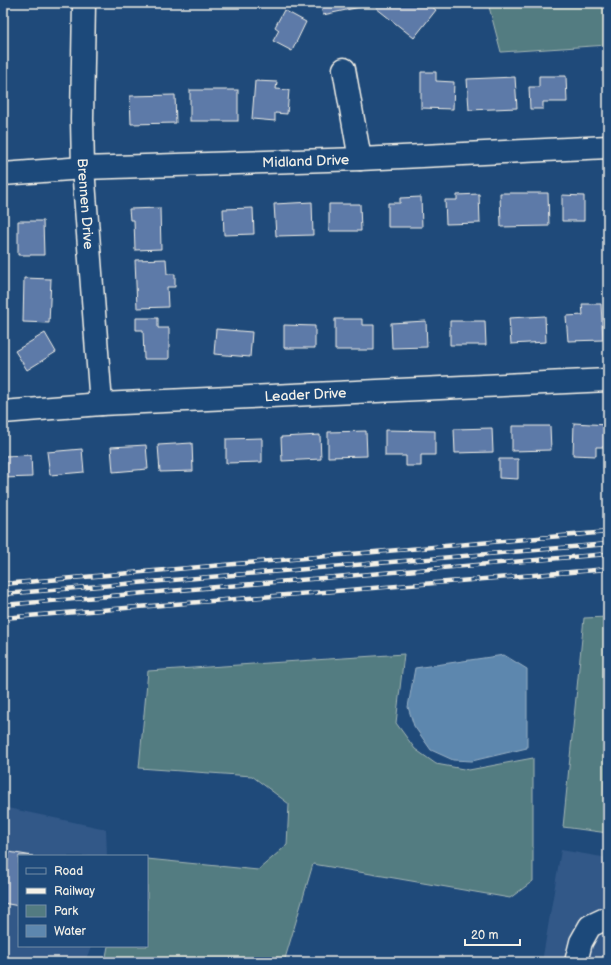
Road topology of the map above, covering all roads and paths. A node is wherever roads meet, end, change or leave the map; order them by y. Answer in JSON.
{"nodes":[{"id":1,"x":84,"y":3,"type":"edge"},
{"id":2,"x":344,"y":69,"type":"dead end"},
{"id":3,"x":608,"y":148,"type":"edge"},
{"id":4,"x":360,"y":159,"type":"junction"},
{"id":5,"x":83,"y":168,"type":"junction"},
{"id":6,"x":3,"y":174,"type":"edge"},
{"id":7,"x":608,"y":380,"type":"edge"},
{"id":8,"x":101,"y":404,"type":"junction"},
{"id":9,"x":3,"y":412,"type":"edge"},
{"id":10,"x":608,"y":920,"type":"edge"},
{"id":11,"x":576,"y":962,"type":"edge"}],
"edges":[{"from":1,"to":5,"type":"street","name":"Brennen Drive"},
{"from":2,"to":4,"type":"street"},
{"from":3,"to":4,"type":"street","name":"Midland Drive"},
{"from":4,"to":5,"type":"street","name":"Midland Drive"},
{"from":5,"to":6,"type":"street","name":"Midland Drive"},
{"from":5,"to":8,"type":"street","name":"Brennen Drive"},
{"from":7,"to":8,"type":"street","name":"Leader Drive"},
{"from":8,"to":9,"type":"street","name":"Leader Drive"},
{"from":10,"to":11,"type":"street"}]}
